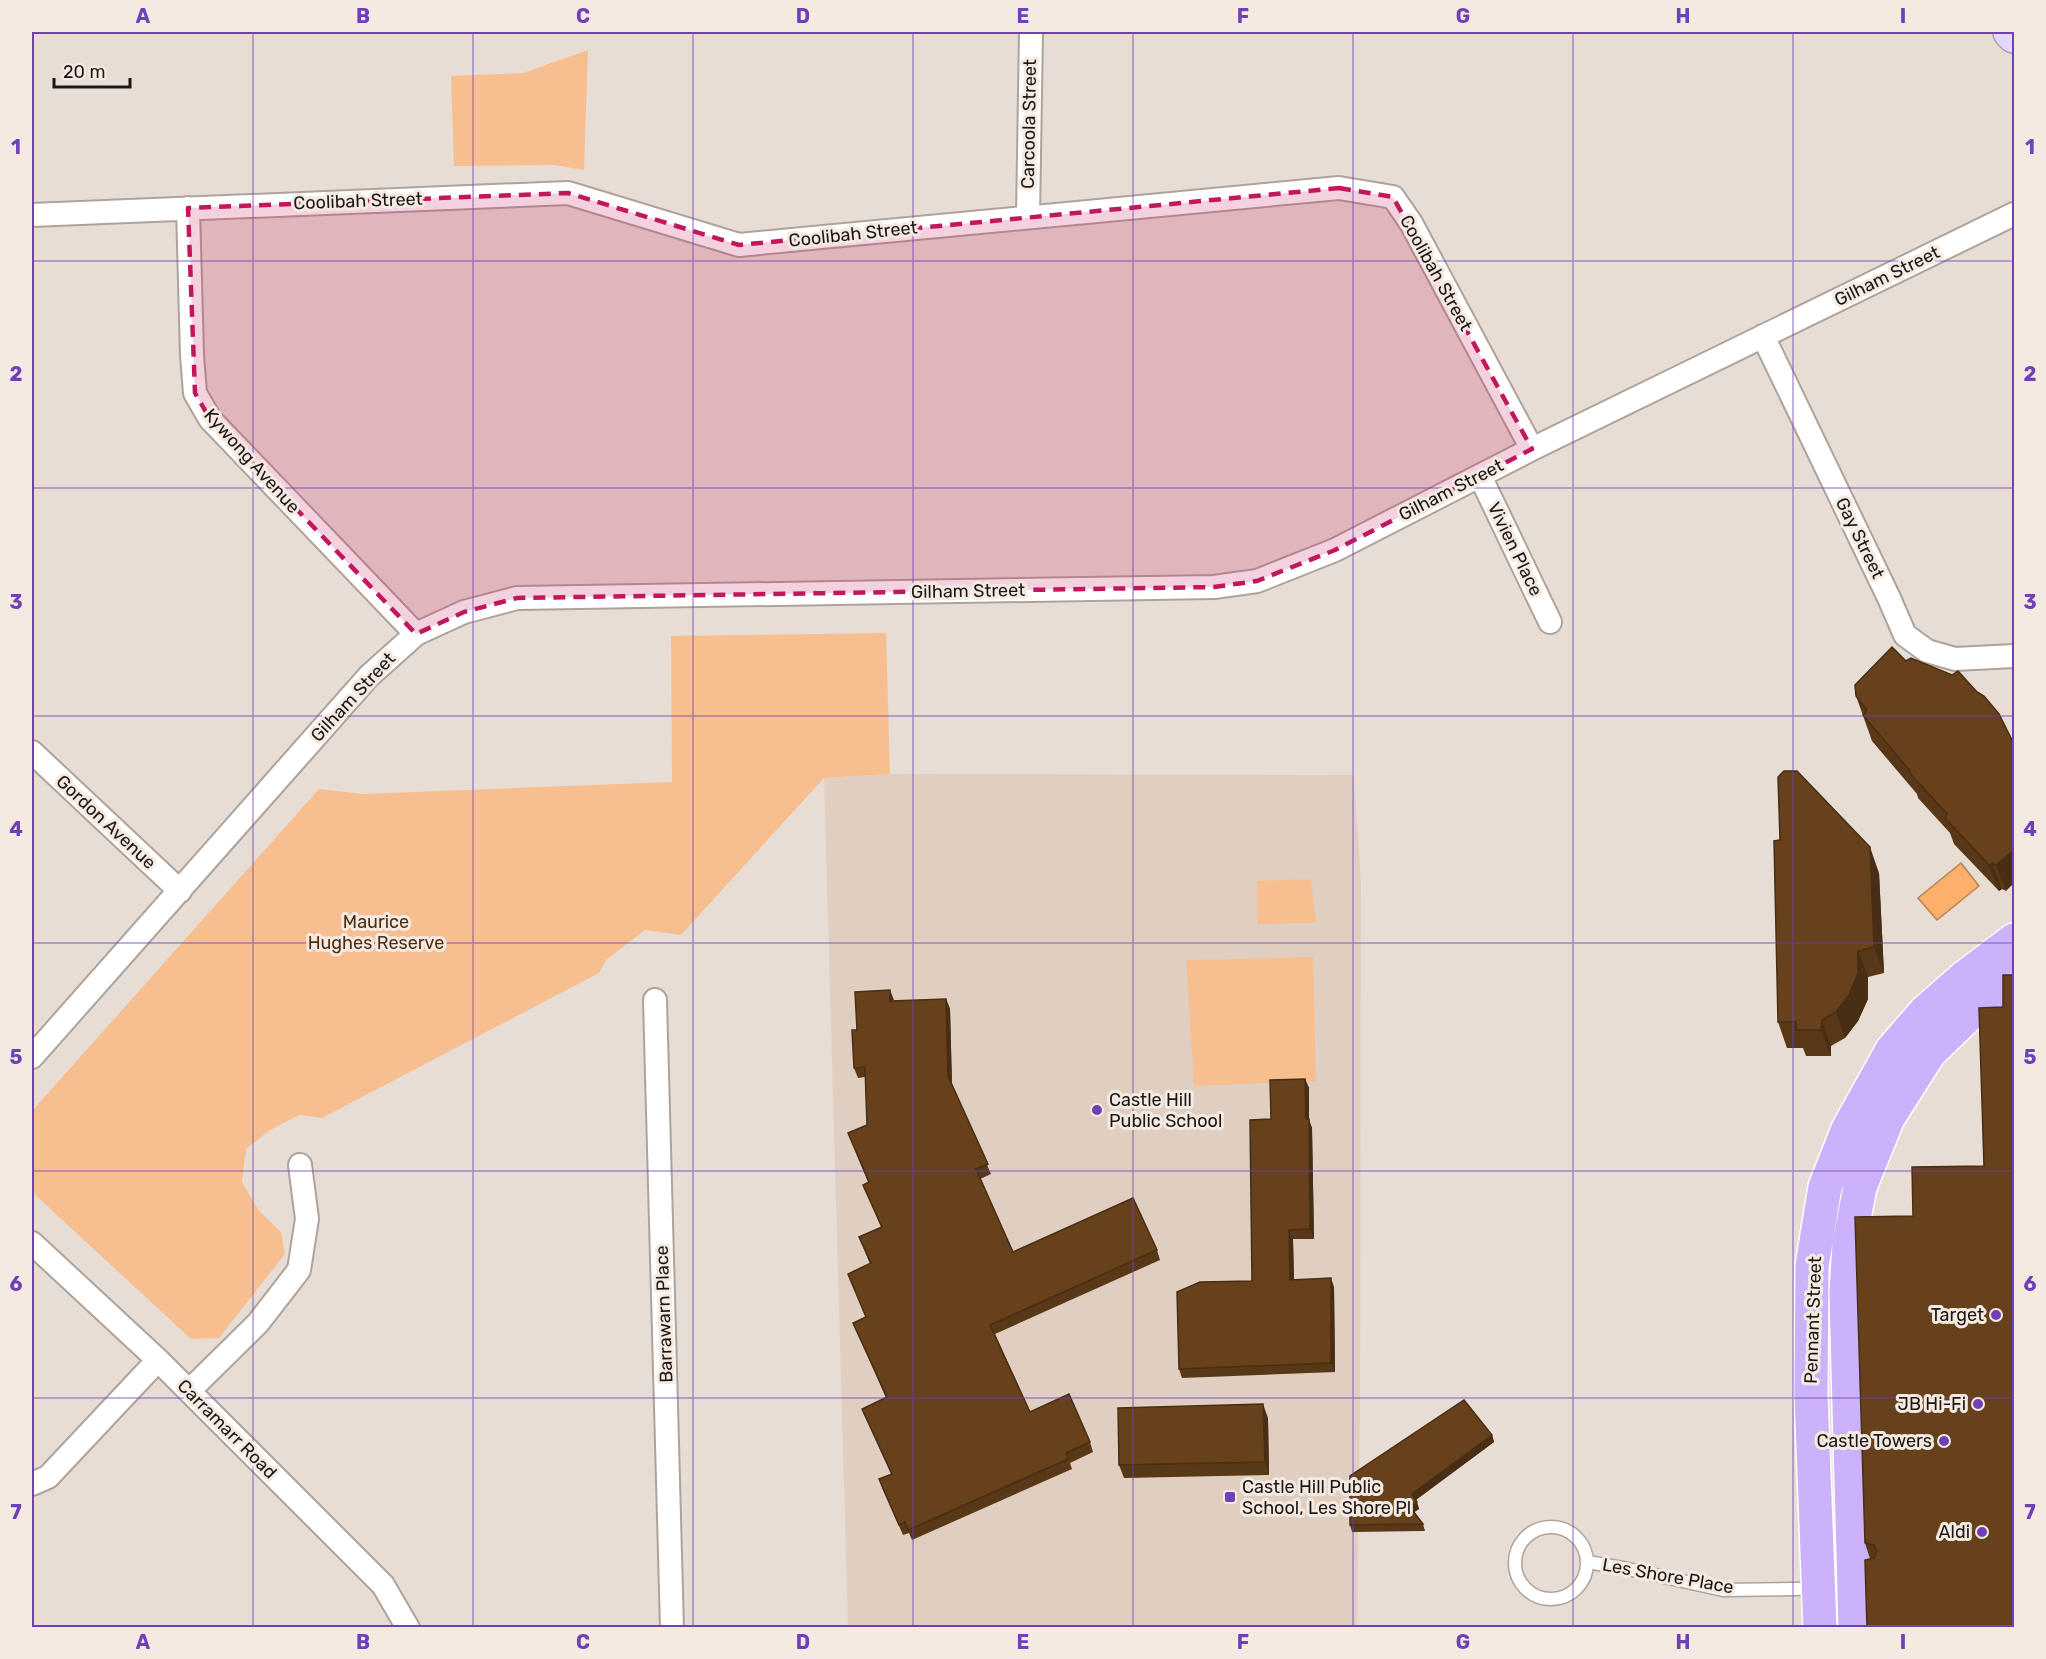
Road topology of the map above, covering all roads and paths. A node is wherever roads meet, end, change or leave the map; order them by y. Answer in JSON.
{"nodes":[{"id":1,"x":1031,"y":32,"type":"edge"},
{"id":2,"x":2010,"y":32,"type":"edge"},
{"id":3,"x":2014,"y":36,"type":"edge"},
{"id":4,"x":188,"y":208,"type":"junction"},
{"id":5,"x":2014,"y":214,"type":"edge"},
{"id":6,"x":32,"y":215,"type":"edge"},
{"id":7,"x":1028,"y":217,"type":"junction"},
{"id":8,"x":1763,"y":336,"type":"junction"},
{"id":9,"x":1532,"y":449,"type":"junction"},
{"id":10,"x":1480,"y":476,"type":"junction"},
{"id":11,"x":1550,"y":622,"type":"dead end"},
{"id":12,"x":416,"y":634,"type":"junction"},
{"id":13,"x":2014,"y":656,"type":"edge"},
{"id":14,"x":32,"y":752,"type":"edge"},
{"id":15,"x":180,"y":891,"type":"junction"},
{"id":16,"x":2014,"y":940,"type":"edge"},
{"id":17,"x":2014,"y":979,"type":"edge"},
{"id":18,"x":655,"y":1000,"type":"dead end"},
{"id":19,"x":32,"y":1057,"type":"edge"},
{"id":20,"x":300,"y":1165,"type":"dead end"},
{"id":21,"x":32,"y":1243,"type":"edge"},
{"id":22,"x":158,"y":1360,"type":"junction"},
{"id":23,"x":189,"y":1391,"type":"junction"},
{"id":24,"x":32,"y":1484,"type":"edge"},
{"id":25,"x":1588,"y":1562,"type":"junction"},
{"id":26,"x":1859,"y":1588,"type":"junction"},
{"id":27,"x":1819,"y":1589,"type":"junction"},
{"id":28,"x":408,"y":1628,"type":"edge"},
{"id":29,"x":672,"y":1628,"type":"edge"},
{"id":30,"x":1820,"y":1628,"type":"edge"},
{"id":31,"x":1855,"y":1628,"type":"edge"}],
"edges":[{"from":1,"to":7,"type":"street","name":"Carcoola Street"},
{"from":2,"to":3,"type":"street"},
{"from":4,"to":6,"type":"street","name":"Coolibah Street"},
{"from":4,"to":7,"type":"street","name":"Coolibah Street"},
{"from":4,"to":12,"type":"street","name":"Kywong Avenue"},
{"from":5,"to":8,"type":"street","name":"Gilham Street"},
{"from":7,"to":9,"type":"street","name":"Coolibah Street"},
{"from":8,"to":9,"type":"street","name":"Gilham Street"},
{"from":8,"to":13,"type":"street","name":"Gay Street"},
{"from":9,"to":10,"type":"street","name":"Gilham Street"},
{"from":10,"to":11,"type":"street","name":"Vivien Place"},
{"from":10,"to":12,"type":"street","name":"Gilham Street"},
{"from":12,"to":15,"type":"street","name":"Gilham Street"},
{"from":14,"to":15,"type":"street","name":"Gordon Avenue"},
{"from":15,"to":19,"type":"street","name":"Gilham Street"},
{"from":16,"to":27,"type":"main road","name":"Pennant Street"},
{"from":17,"to":26,"type":"main road","name":"Pennant Street"},
{"from":18,"to":29,"type":"street","name":"Barrawarn Place"},
{"from":20,"to":23,"type":"street"},
{"from":21,"to":22,"type":"street","name":"Carramarr Road"},
{"from":22,"to":23,"type":"street","name":"Carramarr Road"},
{"from":22,"to":24,"type":"street"},
{"from":23,"to":28,"type":"street","name":"Carramarr Road"},
{"from":25,"to":25,"type":"lane"},
{"from":25,"to":27,"type":"lane","name":"Les Shore Place"},
{"from":26,"to":27,"type":"lane","name":"Les Shore Place"},
{"from":26,"to":31,"type":"main road","name":"Pennant Street"},
{"from":27,"to":30,"type":"main road","name":"Pennant Street"}]}
